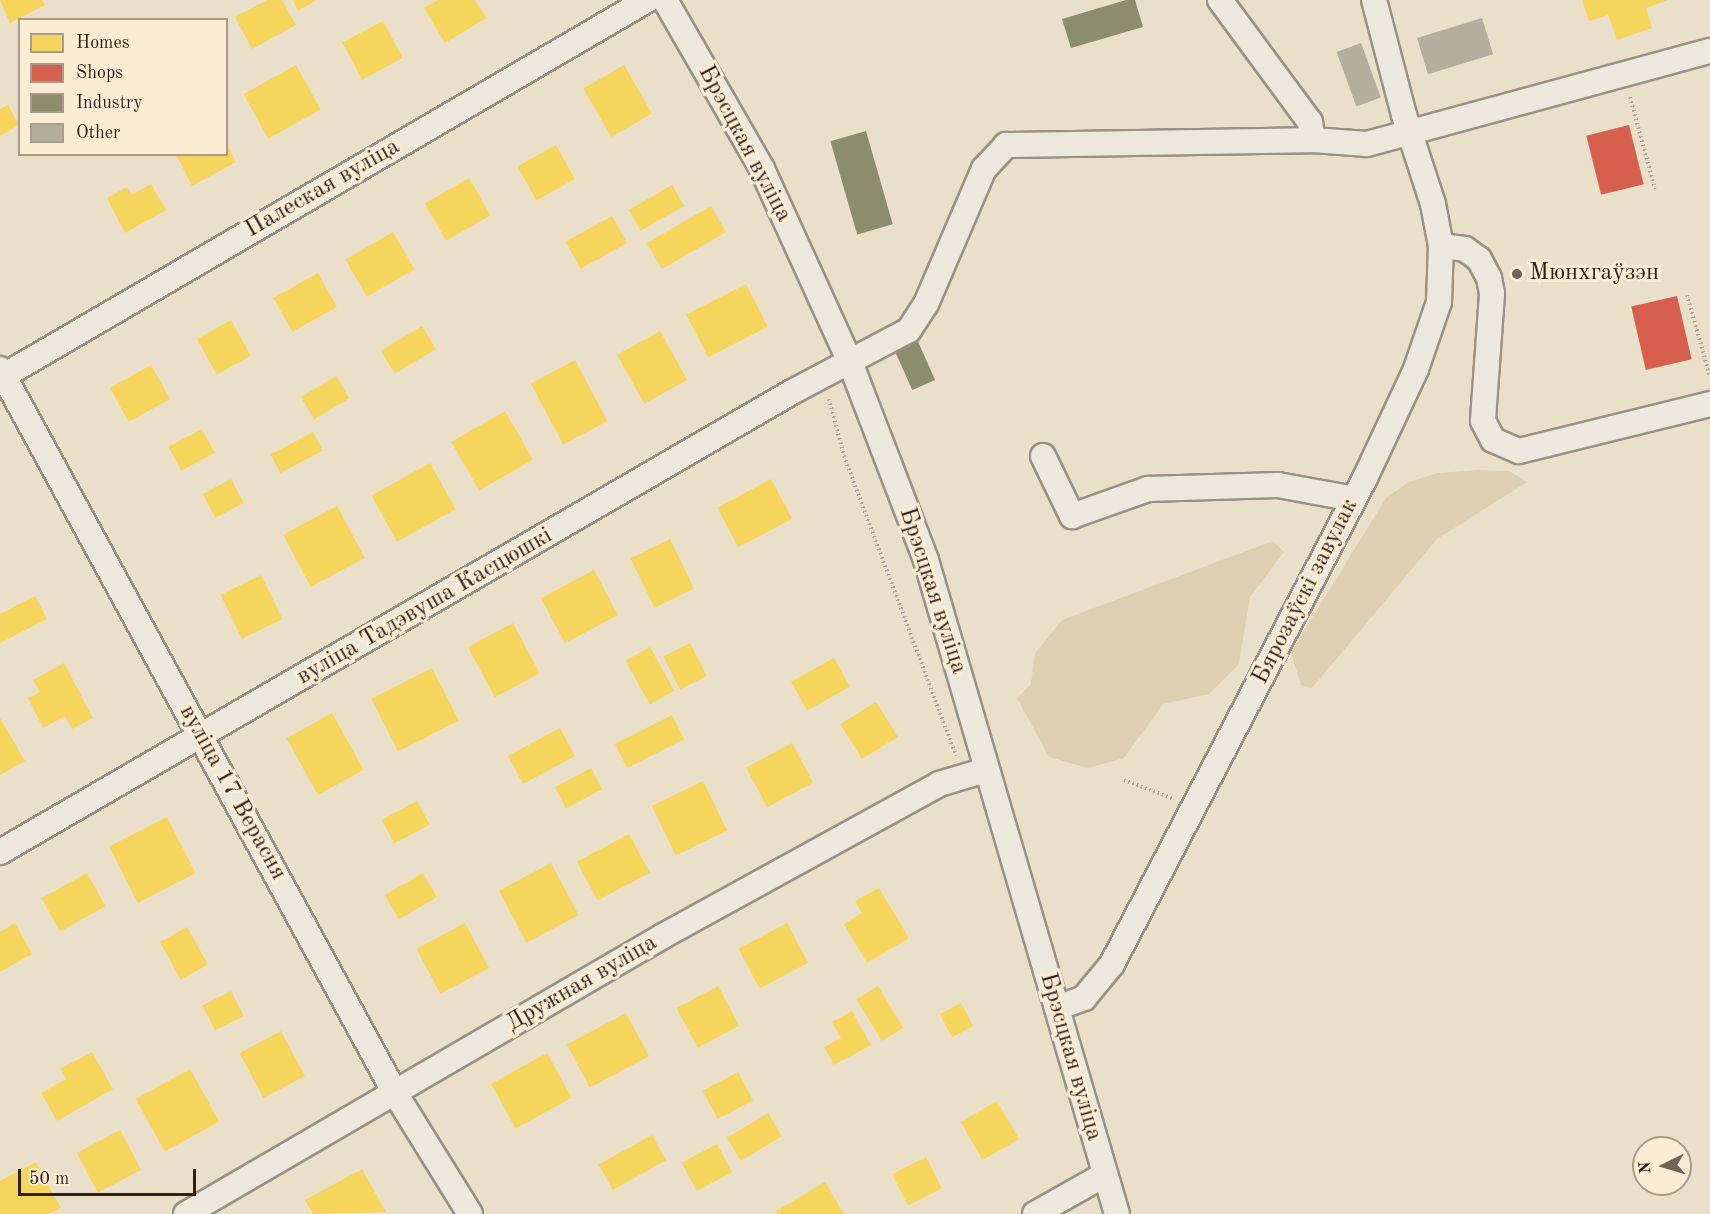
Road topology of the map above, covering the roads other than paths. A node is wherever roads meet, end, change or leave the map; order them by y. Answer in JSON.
{"nodes":[{"id":1,"x":647,"y":0,"type":"edge"},
{"id":2,"x":665,"y":0,"type":"edge"},
{"id":3,"x":1220,"y":0,"type":"edge"},
{"id":4,"x":1374,"y":0,"type":"edge"},
{"id":5,"x":1710,"y":51,"type":"edge"},
{"id":6,"x":1412,"y":133,"type":"junction"},
{"id":7,"x":1313,"y":140,"type":"junction"},
{"id":8,"x":1441,"y":246,"type":"junction"},
{"id":9,"x":850,"y":362,"type":"junction"},
{"id":10,"x":1,"y":374,"type":"edge"},
{"id":11,"x":1710,"y":404,"type":"edge"},
{"id":12,"x":1043,"y":456,"type":"dead end"},
{"id":13,"x":1354,"y":499,"type":"junction"},
{"id":14,"x":201,"y":737,"type":"junction"},
{"id":15,"x":975,"y":773,"type":"junction"},
{"id":16,"x":0,"y":852,"type":"edge"},
{"id":17,"x":1057,"y":1008,"type":"junction"},
{"id":18,"x":395,"y":1093,"type":"junction"},
{"id":19,"x":1104,"y":1175,"type":"junction"},
{"id":20,"x":186,"y":1214,"type":"edge"},
{"id":21,"x":470,"y":1214,"type":"edge"},
{"id":22,"x":1035,"y":1214,"type":"edge"},
{"id":23,"x":1117,"y":1214,"type":"edge"}],
"edges":[{"from":1,"to":10,"type":"street","name":"Палеская вуліца"},
{"from":2,"to":9,"type":"street","name":"Брэсцкая вуліца"},
{"from":3,"to":7,"type":"street"},
{"from":4,"to":6,"type":"street","name":"Бярозаўскі завулак"},
{"from":5,"to":6,"type":"street","name":"вуліца Тадэвуша Касцюшкі"},
{"from":6,"to":7,"type":"street","name":"вуліца Тадэвуша Касцюшкі"},
{"from":6,"to":8,"type":"street","name":"Бярозаўскі завулак"},
{"from":7,"to":9,"type":"street","name":"вуліца Тадэвуша Касцюшкі"},
{"from":8,"to":11,"type":"street"},
{"from":8,"to":13,"type":"street","name":"Бярозаўскі завулак"},
{"from":9,"to":14,"type":"street","name":"вуліца Тадэвуша Касцюшкі"},
{"from":9,"to":15,"type":"street","name":"Брэсцкая вуліца"},
{"from":10,"to":14,"type":"street","name":"вуліца 17 Верасня"},
{"from":12,"to":13,"type":"street"},
{"from":13,"to":17,"type":"street","name":"Бярозаўскі завулак"},
{"from":14,"to":16,"type":"street","name":"вуліца Тадэвуша Касцюшкі"},
{"from":14,"to":18,"type":"street","name":"вуліца 17 Верасня"},
{"from":15,"to":17,"type":"street","name":"Брэсцкая вуліца"},
{"from":15,"to":18,"type":"street","name":"Дружная вуліца"},
{"from":17,"to":19,"type":"street","name":"Брэсцкая вуліца"},
{"from":18,"to":20,"type":"street","name":"Дружная вуліца"},
{"from":18,"to":21,"type":"street","name":"вуліца 17 Верасня"},
{"from":19,"to":22,"type":"street"},
{"from":19,"to":23,"type":"street","name":"Брэсцкая вуліца"}]}
